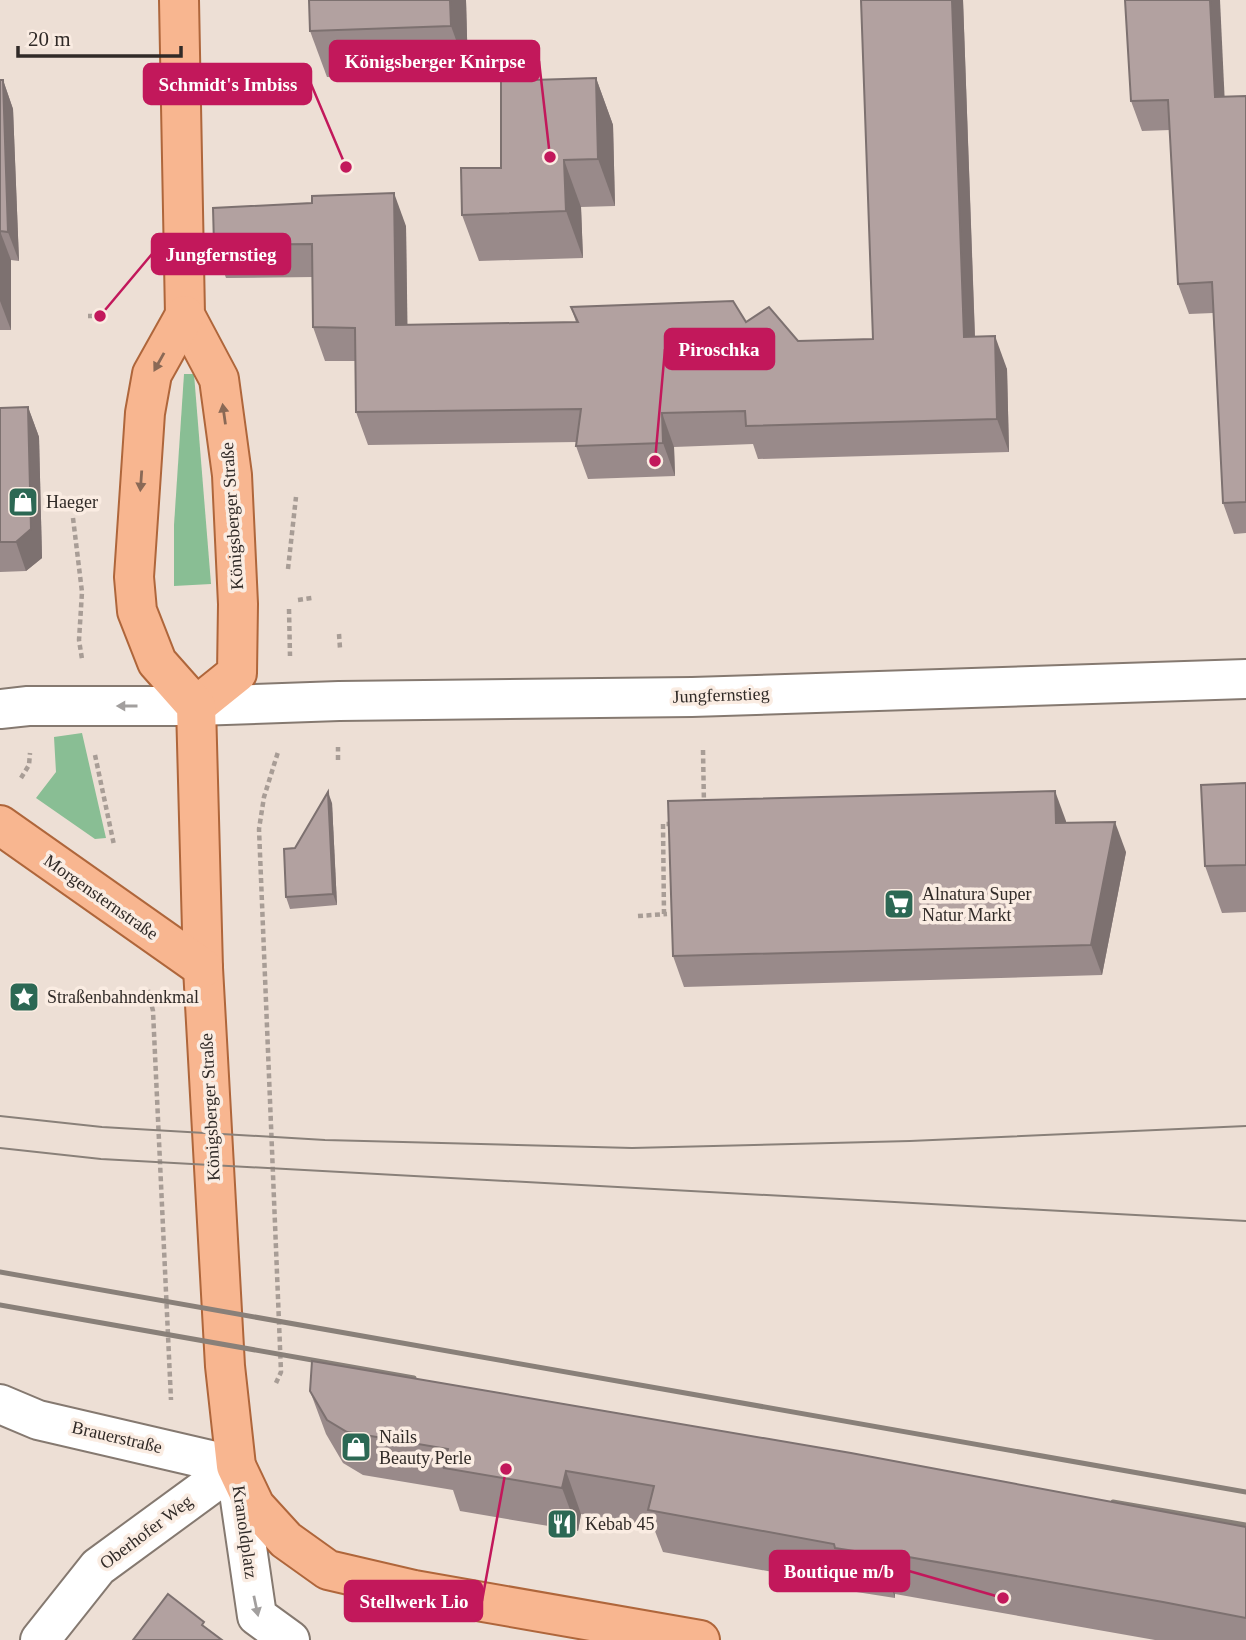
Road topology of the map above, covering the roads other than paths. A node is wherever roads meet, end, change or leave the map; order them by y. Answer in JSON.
{"nodes":[{"id":1,"x":179,"y":0,"type":"edge"},
{"id":2,"x":185,"y":315,"type":"junction"},
{"id":3,"x":1246,"y":678,"type":"edge"},
{"id":4,"x":196,"y":706,"type":"junction"},
{"id":5,"x":0,"y":709,"type":"edge"},
{"id":6,"x":0,"y":825,"type":"edge"},
{"id":7,"x":203,"y":968,"type":"junction"},
{"id":8,"x":0,"y":1404,"type":"edge"},
{"id":9,"x":236,"y":1466,"type":"junction"},
{"id":10,"x":40,"y":1640,"type":"edge"},
{"id":11,"x":290,"y":1640,"type":"edge"},
{"id":12,"x":701,"y":1640,"type":"edge"}],
"edges":[{"from":1,"to":2,"type":"main road","name":"Königsberger Straße"},
{"from":2,"to":4,"type":"main road","one_way":true},
{"from":4,"to":2,"type":"main road","name":"Königsberger Straße","one_way":true},
{"from":3,"to":4,"type":"street","name":"Jungfernstieg"},
{"from":4,"to":5,"type":"street","one_way":true},
{"from":4,"to":7,"type":"main road","name":"Königsberger Straße"},
{"from":6,"to":7,"type":"main road","name":"Morgensternstraße"},
{"from":7,"to":9,"type":"main road","name":"Königsberger Straße"},
{"from":8,"to":9,"type":"street","name":"Brauerstraße"},
{"from":9,"to":10,"type":"street","name":"Oberhofer Weg"},
{"from":9,"to":11,"type":"street","name":"Kranoldplatz","one_way":true},
{"from":9,"to":12,"type":"main road","name":"Kranoldplatz"}]}
